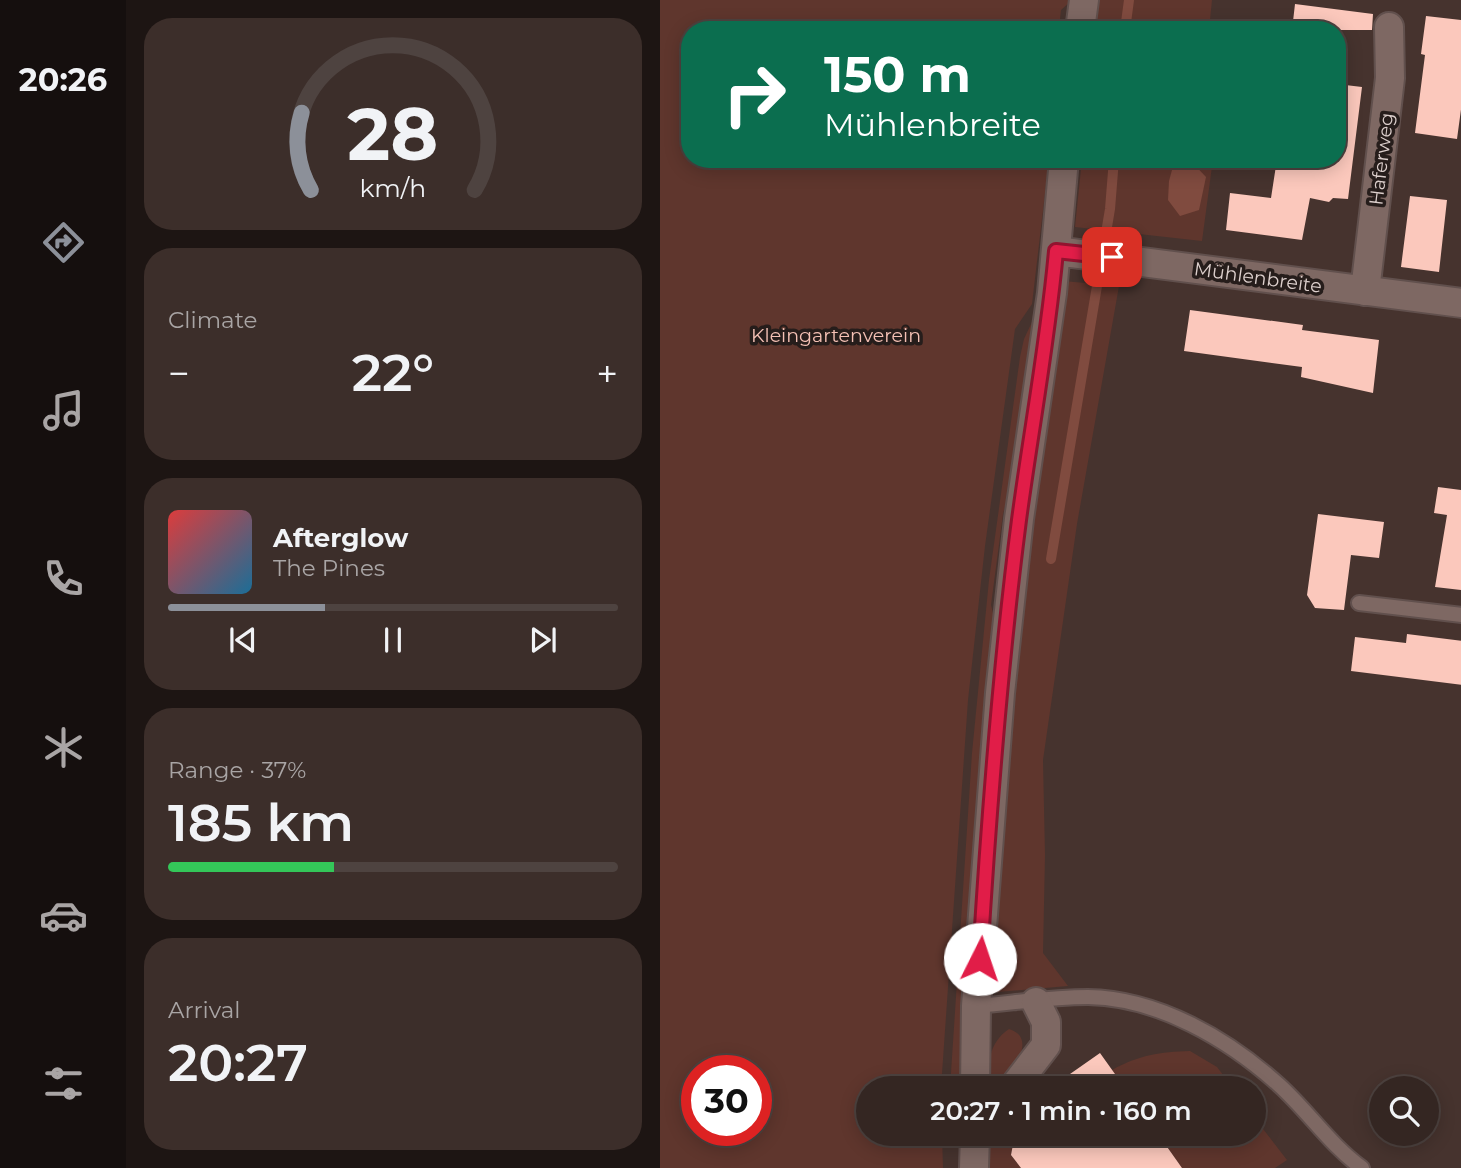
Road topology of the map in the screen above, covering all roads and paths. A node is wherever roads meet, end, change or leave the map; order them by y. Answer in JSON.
{"nodes":[{"id":1,"x":1084,"y":0,"type":"edge"},
{"id":2,"x":1082,"y":21,"type":"edge"},
{"id":3,"x":1389,"y":27,"type":"dead end"},
{"id":4,"x":1063,"y":168,"type":"edge"},
{"id":5,"x":1056,"y":251,"type":"junction"},
{"id":6,"x":1365,"y":291,"type":"junction"},
{"id":7,"x":1461,"y":303,"type":"edge"},
{"id":8,"x":1359,"y":603,"type":"dead end"},
{"id":9,"x":1461,"y":615,"type":"edge"},
{"id":10,"x":1036,"y":1002,"type":"junction"},
{"id":11,"x":976,"y":1006,"type":"junction"},
{"id":12,"x":975,"y":1076,"type":"edge"},
{"id":13,"x":1022,"y":1076,"type":"edge"},
{"id":14,"x":975,"y":1146,"type":"edge"},
{"id":15,"x":974,"y":1168,"type":"edge"},
{"id":16,"x":1362,"y":1168,"type":"edge"}],
"edges":[{"from":1,"to":2,"type":"street"},
{"from":3,"to":6,"type":"street","name":"Haferweg"},
{"from":4,"to":5,"type":"street"},
{"from":5,"to":6,"type":"street","name":"Mühlenbreite"},
{"from":5,"to":11,"type":"street"},
{"from":6,"to":7,"type":"street","name":"Mühlenbreite"},
{"from":8,"to":9,"type":"lane"},
{"from":10,"to":11,"type":"lane"},
{"from":10,"to":13,"type":"street"},
{"from":10,"to":16,"type":"lane"},
{"from":11,"to":12,"type":"street"},
{"from":14,"to":15,"type":"street"}]}
